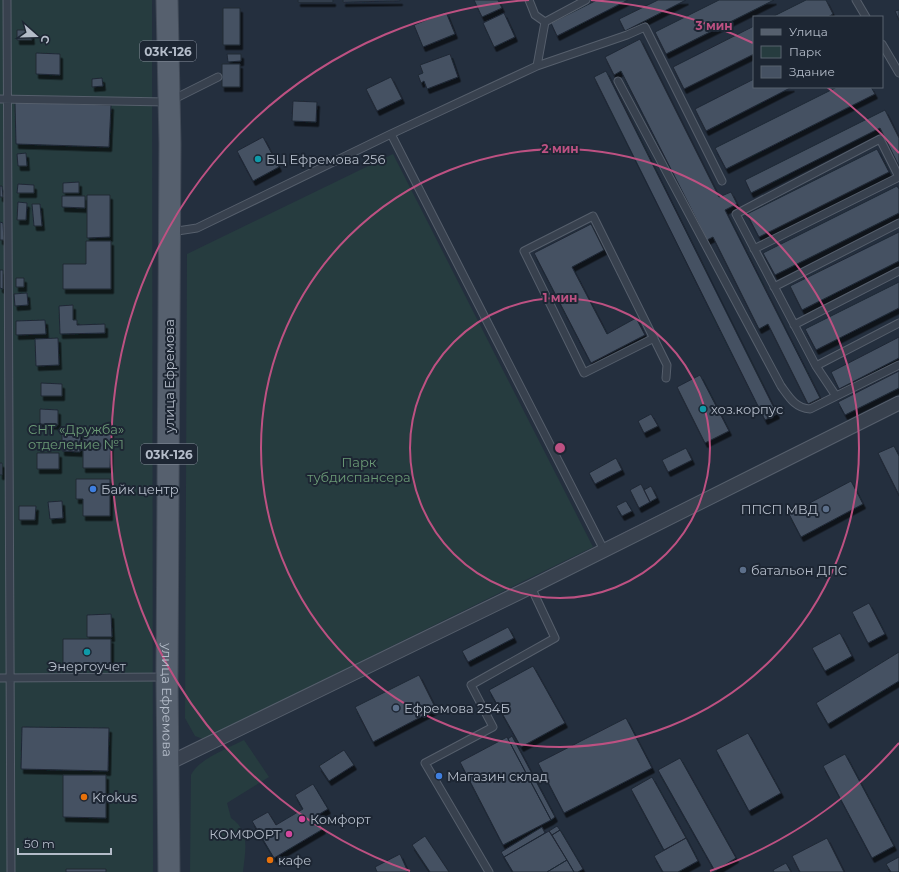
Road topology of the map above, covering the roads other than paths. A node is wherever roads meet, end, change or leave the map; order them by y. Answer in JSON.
{"nodes":[{"id":1,"x":7,"y":0,"type":"edge"},
{"id":2,"x":168,"y":0,"type":"edge"},
{"id":3,"x":529,"y":0,"type":"edge"},
{"id":4,"x":586,"y":0,"type":"edge"},
{"id":5,"x":856,"y":0,"type":"edge"},
{"id":6,"x":865,"y":16,"type":"edge"},
{"id":7,"x":545,"y":22,"type":"junction"},
{"id":8,"x":883,"y":46,"type":"edge"},
{"id":9,"x":537,"y":66,"type":"junction"},
{"id":10,"x":899,"y":73,"type":"edge"},
{"id":11,"x":218,"y":77,"type":"dead end"},
{"id":12,"x":618,"y":81,"type":"dead end"},
{"id":13,"x":3,"y":99,"type":"edge"},
{"id":14,"x":168,"y":102,"type":"junction"},
{"id":15,"x":391,"y":134,"type":"junction"},
{"id":16,"x":899,"y":177,"type":"edge"},
{"id":17,"x":722,"y":181,"type":"dead end"},
{"id":18,"x":899,"y":223,"type":"edge"},
{"id":19,"x":169,"y":232,"type":"junction"},
{"id":20,"x":754,"y":249,"type":"junction"},
{"id":21,"x":899,"y":271,"type":"edge"},
{"id":22,"x":774,"y":287,"type":"junction"},
{"id":23,"x":899,"y":324,"type":"edge"},
{"id":24,"x":794,"y":325,"type":"junction"},
{"id":25,"x":654,"y":338,"type":"junction"},
{"id":26,"x":899,"y":365,"type":"edge"},
{"id":27,"x":816,"y":366,"type":"junction"},
{"id":28,"x":666,"y":378,"type":"dead end"},
{"id":29,"x":836,"y":396,"type":"junction"},
{"id":30,"x":899,"y":402,"type":"edge"},
{"id":31,"x":604,"y":550,"type":"junction"},
{"id":32,"x":531,"y":587,"type":"junction"},
{"id":33,"x":167,"y":677,"type":"junction"},
{"id":34,"x":0,"y":678,"type":"edge"},
{"id":35,"x":10,"y":678,"type":"junction"},
{"id":36,"x":169,"y":763,"type":"junction"},
{"id":37,"x":11,"y":872,"type":"edge"},
{"id":38,"x":169,"y":872,"type":"edge"},
{"id":39,"x":489,"y":872,"type":"edge"}],
"edges":[{"from":1,"to":13,"type":"lane"},
{"from":2,"to":14,"type":"main road","name":"улица Ефремова","number":"03К-126"},
{"from":3,"to":7,"type":"lane"},
{"from":4,"to":7,"type":"lane"},
{"from":5,"to":6,"type":"lane"},
{"from":7,"to":9,"type":"lane"},
{"from":8,"to":10,"type":"lane"},
{"from":9,"to":15,"type":"lane"},
{"from":9,"to":17,"type":"lane"},
{"from":11,"to":14,"type":"lane"},
{"from":12,"to":29,"type":"lane"},
{"from":13,"to":14,"type":"lane"},
{"from":13,"to":35,"type":"lane"},
{"from":14,"to":19,"type":"main road","name":"улица Ефремова","number":"03К-126"},
{"from":15,"to":19,"type":"lane"},
{"from":15,"to":31,"type":"lane"},
{"from":16,"to":20,"type":"lane"},
{"from":16,"to":20,"type":"lane"},
{"from":18,"to":22,"type":"lane"},
{"from":19,"to":33,"type":"main road","name":"улица Ефремова","number":"03К-126"},
{"from":20,"to":22,"type":"lane"},
{"from":21,"to":24,"type":"lane"},
{"from":22,"to":24,"type":"lane"},
{"from":23,"to":27,"type":"lane"},
{"from":24,"to":27,"type":"lane"},
{"from":25,"to":25,"type":"lane"},
{"from":25,"to":28,"type":"lane"},
{"from":26,"to":29,"type":"lane"},
{"from":27,"to":29,"type":"lane"},
{"from":30,"to":31,"type":"street"},
{"from":31,"to":32,"type":"street"},
{"from":32,"to":36,"type":"street"},
{"from":32,"to":39,"type":"lane"},
{"from":33,"to":35,"type":"lane"},
{"from":33,"to":36,"type":"main road","name":"улица Ефремова","number":"03К-126"},
{"from":34,"to":35,"type":"lane"},
{"from":35,"to":37,"type":"lane"},
{"from":36,"to":38,"type":"main road","name":"улица Ефремова","number":"03К-126"}]}
